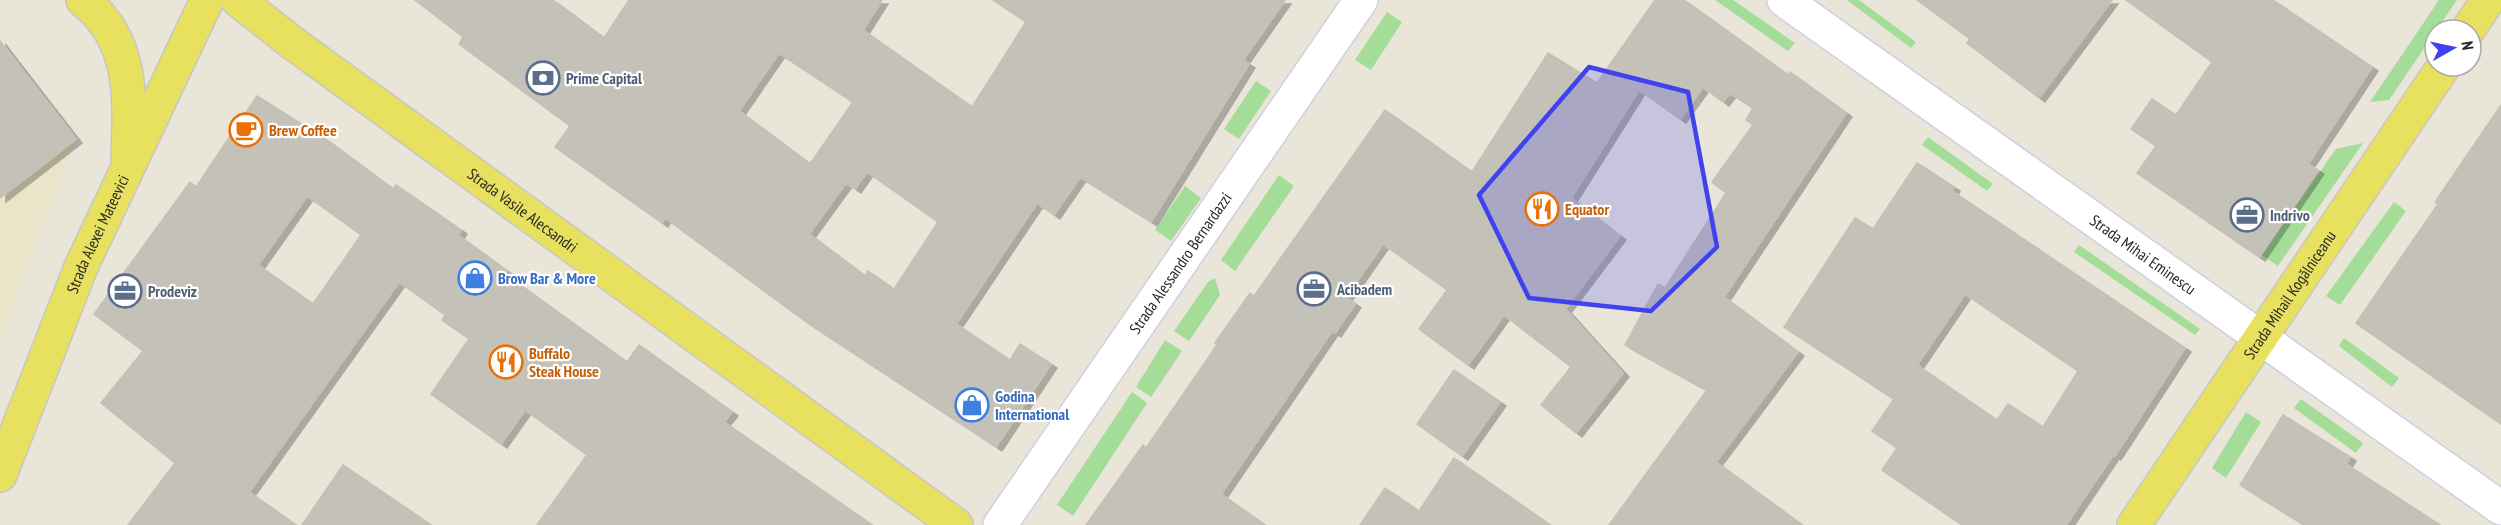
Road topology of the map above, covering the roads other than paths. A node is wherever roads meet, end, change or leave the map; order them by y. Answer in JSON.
{"nodes":[{"id":1,"x":83,"y":0,"type":"edge"},
{"id":2,"x":207,"y":0,"type":"edge"},
{"id":3,"x":238,"y":0,"type":"edge"},
{"id":4,"x":1361,"y":0,"type":"edge"},
{"id":5,"x":1784,"y":0,"type":"edge"},
{"id":6,"x":2488,"y":0,"type":"edge"},
{"id":7,"x":2476,"y":18,"type":"edge"},
{"id":8,"x":2436,"y":78,"type":"edge"},
{"id":9,"x":127,"y":171,"type":"junction"},
{"id":10,"x":2261,"y":338,"type":"junction"},
{"id":11,"x":0,"y":476,"type":"edge"},
{"id":12,"x":2501,"y":508,"type":"edge"},
{"id":13,"x":956,"y":525,"type":"edge"},
{"id":14,"x":999,"y":525,"type":"edge"},
{"id":15,"x":2134,"y":525,"type":"edge"}],
"edges":[{"from":1,"to":9,"type":"main road"},
{"from":2,"to":9,"type":"main road","name":"Strada Alexei Mateevici"},
{"from":3,"to":13,"type":"main road","name":"Strada Vasile Alecsandri"},
{"from":4,"to":14,"type":"street","name":"Strada Alessandro Bernardazzi"},
{"from":5,"to":10,"type":"street","name":"Strada Mihai Eminescu"},
{"from":6,"to":7,"type":"main road"},
{"from":8,"to":10,"type":"main road","name":"Strada Mihail Kogălniceanu"},
{"from":9,"to":11,"type":"main road","name":"Strada Alexei Mateevici"},
{"from":10,"to":12,"type":"street","name":"Strada Mihai Eminescu"},
{"from":10,"to":15,"type":"main road","name":"Strada Mihail Kogălniceanu"}]}
